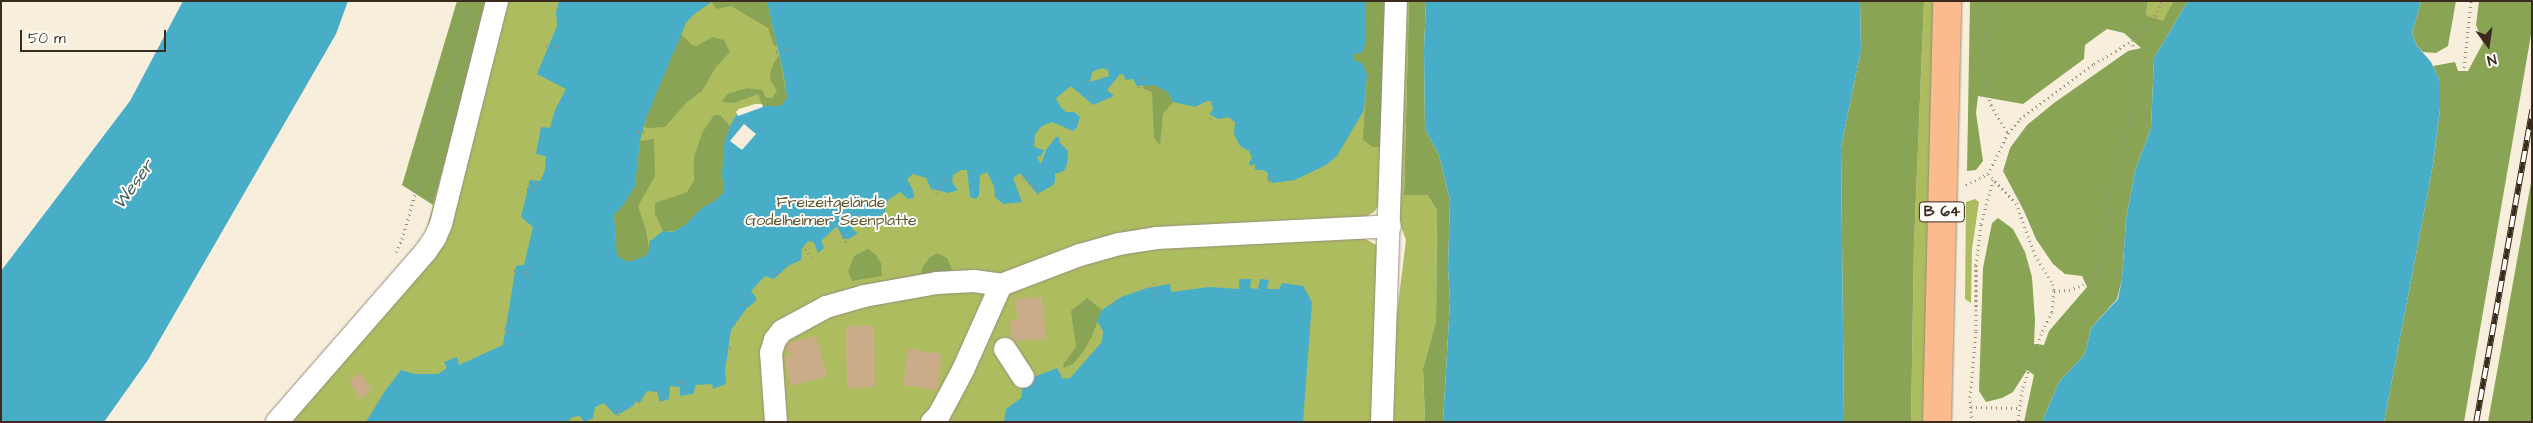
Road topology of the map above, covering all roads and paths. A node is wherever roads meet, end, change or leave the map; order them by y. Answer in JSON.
{"nodes":[{"id":1,"x":471,"y":1,"type":"edge"},
{"id":2,"x":497,"y":1,"type":"edge"},
{"id":3,"x":1396,"y":1,"type":"edge"},
{"id":4,"x":1947,"y":1,"type":"edge"},
{"id":5,"x":1999,"y":1,"type":"edge"},
{"id":6,"x":2162,"y":1,"type":"edge"},
{"id":7,"x":2471,"y":1,"type":"edge"},
{"id":8,"x":2132,"y":42,"type":"junction"},
{"id":9,"x":546,"y":45,"type":"dead end"},
{"id":10,"x":563,"y":48,"type":"dead end"},
{"id":11,"x":791,"y":49,"type":"dead end"},
{"id":12,"x":776,"y":52,"type":"dead end"},
{"id":13,"x":1145,"y":76,"type":"dead end"},
{"id":14,"x":1138,"y":87,"type":"dead end"},
{"id":15,"x":2462,"y":87,"type":"dead end"},
{"id":16,"x":1088,"y":94,"type":"dead end"},
{"id":17,"x":1191,"y":97,"type":"dead end"},
{"id":18,"x":1098,"y":101,"type":"dead end"},
{"id":19,"x":1189,"y":104,"type":"dead end"},
{"id":20,"x":1212,"y":115,"type":"dead end"},
{"id":21,"x":732,"y":118,"type":"dead end"},
{"id":22,"x":1210,"y":119,"type":"dead end"},
{"id":23,"x":742,"y":126,"type":"dead end"},
{"id":24,"x":638,"y":131,"type":"dead end"},
{"id":25,"x":645,"y":132,"type":"dead end"},
{"id":26,"x":2008,"y":133,"type":"junction"},
{"id":27,"x":1988,"y":174,"type":"junction"},
{"id":28,"x":949,"y":175,"type":"dead end"},
{"id":29,"x":1272,"y":175,"type":"dead end"},
{"id":30,"x":1993,"y":179,"type":"junction"},
{"id":31,"x":1023,"y":180,"type":"dead end"},
{"id":32,"x":529,"y":182,"type":"dead end"},
{"id":33,"x":1269,"y":182,"type":"dead end"},
{"id":34,"x":540,"y":185,"type":"dead end"},
{"id":35,"x":1964,"y":186,"type":"dead end"},
{"id":36,"x":527,"y":189,"type":"dead end"},
{"id":37,"x":538,"y":189,"type":"dead end"},
{"id":38,"x":936,"y":193,"type":"dead end"},
{"id":39,"x":1039,"y":194,"type":"dead end"},
{"id":40,"x":863,"y":218,"type":"dead end"},
{"id":41,"x":1390,"y":226,"type":"junction"},
{"id":42,"x":840,"y":227,"type":"dead end"},
{"id":43,"x":871,"y":230,"type":"dead end"},
{"id":44,"x":846,"y":242,"type":"dead end"},
{"id":45,"x":802,"y":245,"type":"dead end"},
{"id":46,"x":394,"y":255,"type":"dead end"},
{"id":47,"x":811,"y":258,"type":"dead end"},
{"id":48,"x":529,"y":267,"type":"dead end"},
{"id":49,"x":514,"y":270,"type":"dead end"},
{"id":50,"x":772,"y":270,"type":"dead end"},
{"id":51,"x":528,"y":272,"type":"junction"},
{"id":52,"x":778,"y":277,"type":"dead end"},
{"id":53,"x":527,"y":278,"type":"dead end"},
{"id":54,"x":1154,"y":283,"type":"dead end"},
{"id":55,"x":1001,"y":285,"type":"junction"},
{"id":56,"x":2054,"y":291,"type":"junction"},
{"id":57,"x":750,"y":294,"type":"dead end"},
{"id":58,"x":1156,"y":298,"type":"dead end"},
{"id":59,"x":741,"y":301,"type":"dead end"},
{"id":60,"x":756,"y":301,"type":"dead end"},
{"id":61,"x":1113,"y":303,"type":"dead end"},
{"id":62,"x":748,"y":308,"type":"dead end"},
{"id":63,"x":1118,"y":309,"type":"dead end"},
{"id":64,"x":504,"y":328,"type":"dead end"},
{"id":65,"x":519,"y":335,"type":"dead end"},
{"id":66,"x":725,"y":347,"type":"dead end"},
{"id":67,"x":732,"y":348,"type":"dead end"},
{"id":68,"x":1005,"y":349,"type":"dead end"},
{"id":69,"x":1023,"y":377,"type":"dead end"},
{"id":70,"x":684,"y":381,"type":"dead end"},
{"id":71,"x":659,"y":390,"type":"dead end"},
{"id":72,"x":642,"y":394,"type":"dead end"},
{"id":73,"x":686,"y":395,"type":"dead end"},
{"id":74,"x":638,"y":402,"type":"dead end"},
{"id":75,"x":664,"y":402,"type":"dead end"},
{"id":76,"x":616,"y":405,"type":"dead end"},
{"id":77,"x":1971,"y":406,"type":"junction"},
{"id":78,"x":2019,"y":408,"type":"junction"},
{"id":79,"x":618,"y":416,"type":"dead end"},
{"id":80,"x":277,"y":422,"type":"edge"},
{"id":81,"x":776,"y":422,"type":"edge"},
{"id":82,"x":932,"y":422,"type":"edge"},
{"id":83,"x":1382,"y":422,"type":"edge"},
{"id":84,"x":1937,"y":422,"type":"edge"},
{"id":85,"x":1972,"y":422,"type":"edge"},
{"id":86,"x":2018,"y":422,"type":"edge"}],
"edges":[{"from":1,"to":46,"type":"path"},
{"from":2,"to":80,"type":"lane"},
{"from":3,"to":41,"type":"lane"},
{"from":4,"to":84,"type":"main road","number":"B 64"},
{"from":5,"to":26,"type":"path"},
{"from":6,"to":8,"type":"path"},
{"from":7,"to":15,"type":"path"},
{"from":8,"to":26,"type":"path"},
{"from":8,"to":56,"type":"path"},
{"from":9,"to":10,"type":"path"},
{"from":11,"to":12,"type":"path"},
{"from":13,"to":14,"type":"path"},
{"from":16,"to":18,"type":"path"},
{"from":17,"to":19,"type":"path"},
{"from":20,"to":22,"type":"path"},
{"from":21,"to":23,"type":"path"},
{"from":24,"to":25,"type":"path"},
{"from":26,"to":27,"type":"path"},
{"from":27,"to":30,"type":"path"},
{"from":27,"to":35,"type":"path"},
{"from":28,"to":38,"type":"path"},
{"from":29,"to":33,"type":"path"},
{"from":30,"to":56,"type":"path"},
{"from":30,"to":77,"type":"path"},
{"from":31,"to":39,"type":"path"},
{"from":32,"to":34,"type":"path"},
{"from":36,"to":37,"type":"path"},
{"from":40,"to":43,"type":"path"},
{"from":41,"to":55,"type":"lane"},
{"from":41,"to":83,"type":"lane"},
{"from":42,"to":44,"type":"path"},
{"from":45,"to":47,"type":"path"},
{"from":48,"to":51,"type":"path"},
{"from":49,"to":51,"type":"path"},
{"from":50,"to":52,"type":"path"},
{"from":51,"to":53,"type":"path"},
{"from":54,"to":58,"type":"path"},
{"from":55,"to":81,"type":"lane"},
{"from":55,"to":82,"type":"lane"},
{"from":56,"to":78,"type":"path"},
{"from":57,"to":60,"type":"path"},
{"from":59,"to":62,"type":"path"},
{"from":61,"to":63,"type":"path"},
{"from":64,"to":65,"type":"path"},
{"from":66,"to":67,"type":"path"},
{"from":68,"to":69,"type":"lane"},
{"from":70,"to":73,"type":"path"},
{"from":71,"to":75,"type":"path"},
{"from":72,"to":74,"type":"path"},
{"from":76,"to":79,"type":"path"},
{"from":77,"to":78,"type":"path"},
{"from":77,"to":85,"type":"path"},
{"from":78,"to":86,"type":"path"}]}
